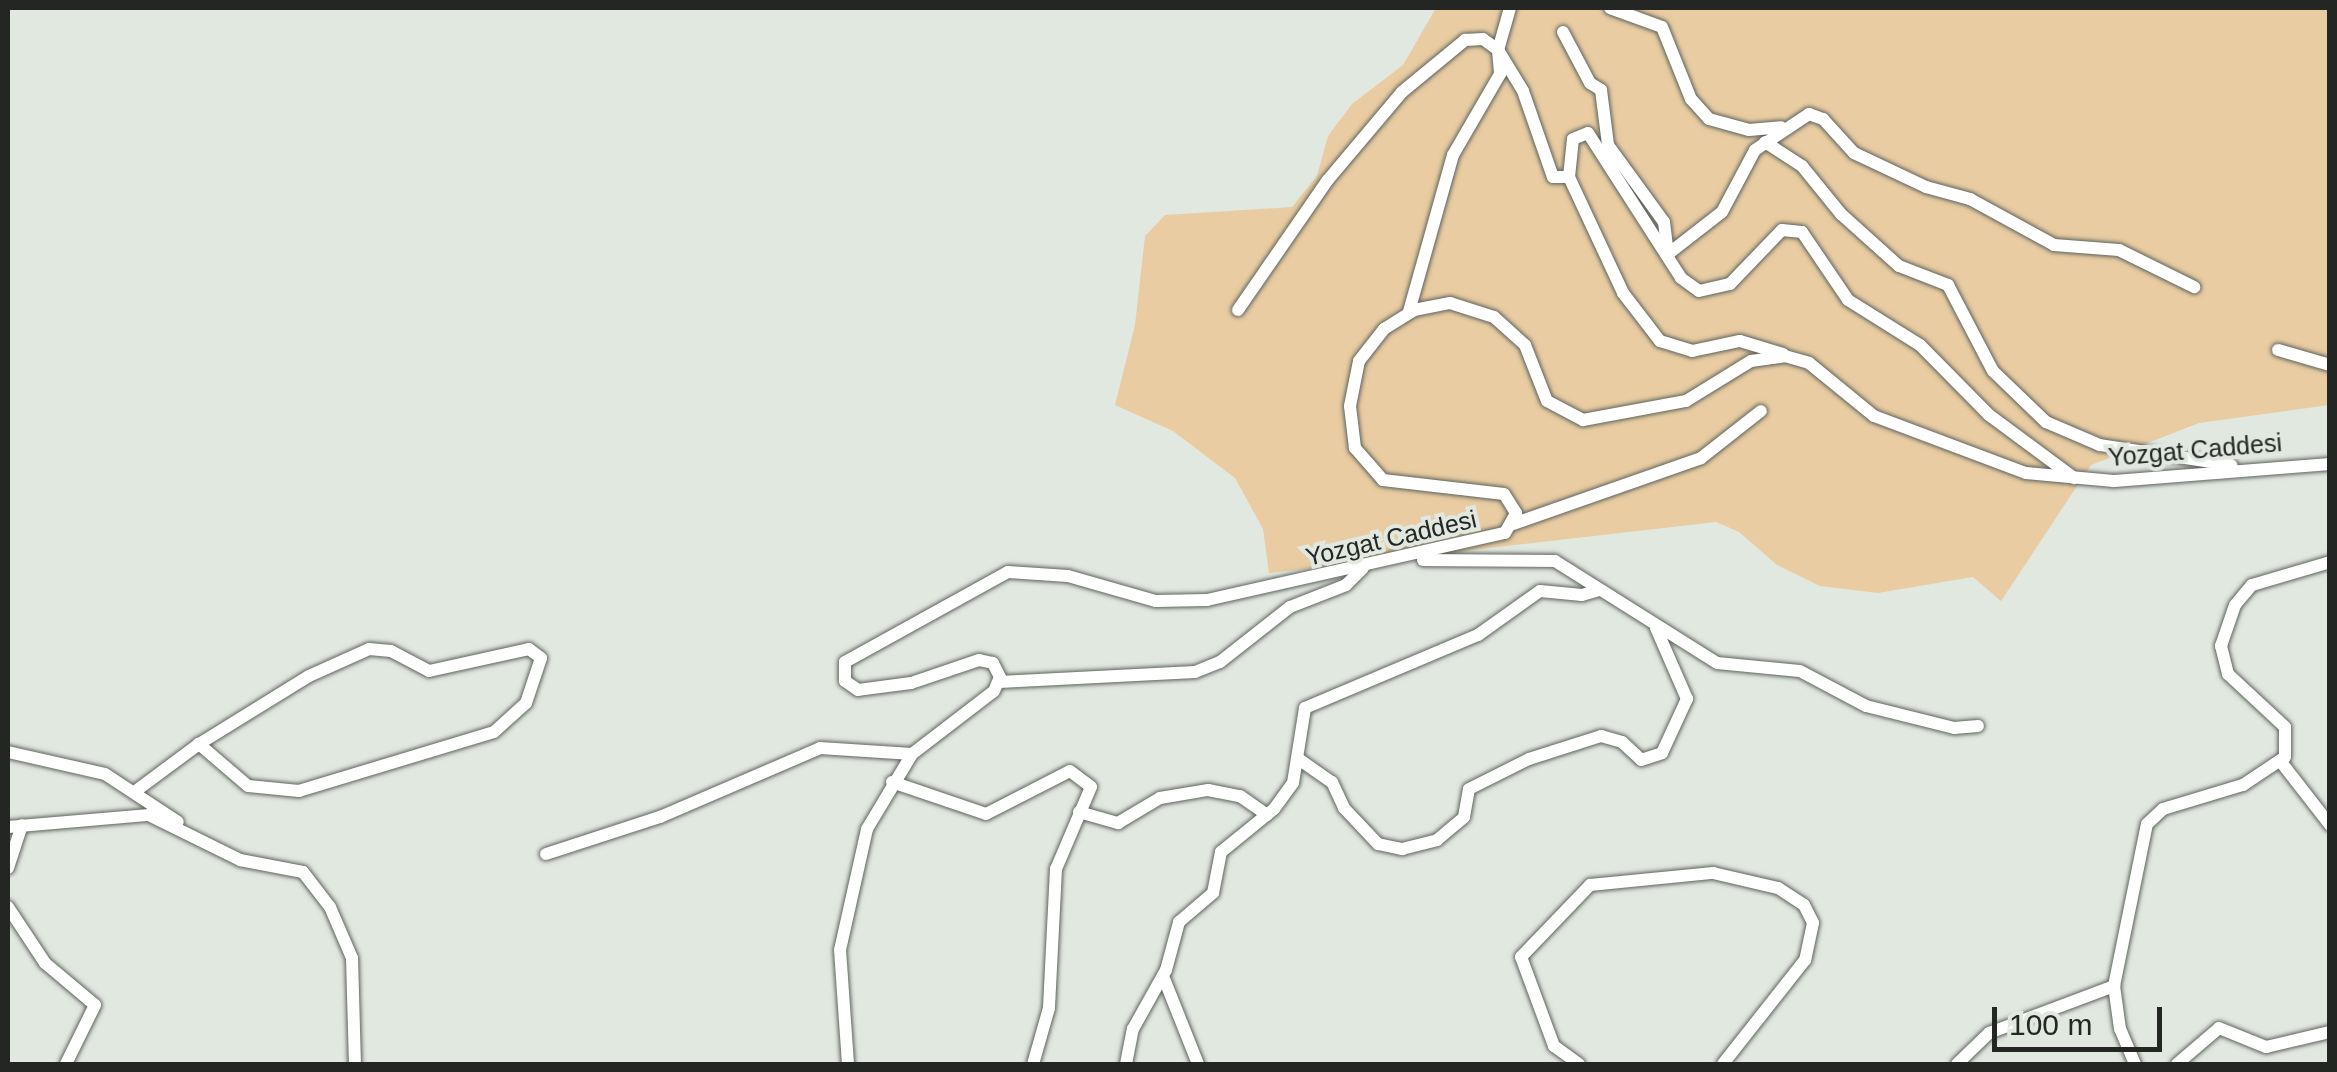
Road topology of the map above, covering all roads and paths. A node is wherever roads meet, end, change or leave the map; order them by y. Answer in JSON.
{"nodes":[{"id":1,"x":1510,"y":8,"type":"edge"},
{"id":2,"x":1610,"y":8,"type":"edge"},
{"id":3,"x":1563,"y":32,"type":"dead end"},
{"id":4,"x":1498,"y":50,"type":"junction"},
{"id":5,"x":1783,"y":126,"type":"junction"},
{"id":6,"x":1765,"y":142,"type":"junction"},
{"id":7,"x":1569,"y":178,"type":"junction"},
{"id":8,"x":1668,"y":254,"type":"junction"},
{"id":9,"x":2194,"y":287,"type":"dead end"},
{"id":10,"x":1238,"y":310,"type":"dead end"},
{"id":11,"x":1409,"y":312,"type":"junction"},
{"id":12,"x":2278,"y":350,"type":"dead end"},
{"id":13,"x":1785,"y":356,"type":"junction"},
{"id":14,"x":2330,"y":365,"type":"edge"},
{"id":15,"x":1760,"y":412,"type":"dead end"},
{"id":16,"x":2330,"y":464,"type":"edge"},
{"id":17,"x":2243,"y":467,"type":"junction"},
{"id":18,"x":2078,"y":480,"type":"junction"},
{"id":19,"x":1513,"y":524,"type":"junction"},
{"id":20,"x":1400,"y":560,"type":"junction"},
{"id":21,"x":2330,"y":562,"type":"edge"},
{"id":22,"x":1363,"y":568,"type":"junction"},
{"id":23,"x":1599,"y":590,"type":"junction"},
{"id":24,"x":1654,"y":626,"type":"junction"},
{"id":25,"x":996,"y":687,"type":"junction"},
{"id":26,"x":1978,"y":726,"type":"dead end"},
{"id":27,"x":199,"y":744,"type":"junction"},
{"id":28,"x":8,"y":752,"type":"edge"},
{"id":29,"x":912,"y":754,"type":"junction"},
{"id":30,"x":1300,"y":760,"type":"junction"},
{"id":31,"x":2280,"y":762,"type":"junction"},
{"id":32,"x":892,"y":782,"type":"junction"},
{"id":33,"x":137,"y":790,"type":"junction"},
{"id":34,"x":1079,"y":812,"type":"junction"},
{"id":35,"x":1267,"y":816,"type":"junction"},
{"id":36,"x":2330,"y":825,"type":"edge"},
{"id":37,"x":15,"y":826,"type":"edge"},
{"id":38,"x":182,"y":826,"type":"junction"},
{"id":39,"x":546,"y":854,"type":"dead end"},
{"id":40,"x":8,"y":868,"type":"edge"},
{"id":41,"x":8,"y":908,"type":"edge"},
{"id":42,"x":1163,"y":976,"type":"junction"},
{"id":43,"x":2114,"y":986,"type":"junction"},
{"id":44,"x":2330,"y":1032,"type":"edge"},
{"id":45,"x":66,"y":1064,"type":"edge"},
{"id":46,"x":355,"y":1064,"type":"edge"},
{"id":47,"x":848,"y":1064,"type":"edge"},
{"id":48,"x":1033,"y":1064,"type":"edge"},
{"id":49,"x":1126,"y":1064,"type":"edge"},
{"id":50,"x":1198,"y":1064,"type":"edge"},
{"id":51,"x":1579,"y":1064,"type":"edge"},
{"id":52,"x":1723,"y":1064,"type":"edge"},
{"id":53,"x":1957,"y":1064,"type":"edge"},
{"id":54,"x":2135,"y":1064,"type":"edge"},
{"id":55,"x":2177,"y":1064,"type":"edge"}],
"edges":[{"from":1,"to":4,"type":"street"},
{"from":2,"to":5,"type":"street"},
{"from":3,"to":8,"type":"street"},
{"from":4,"to":7,"type":"street","name":"Yozgat Caddesi"},
{"from":4,"to":10,"type":"street"},
{"from":4,"to":11,"type":"street"},
{"from":5,"to":6,"type":"street"},
{"from":5,"to":9,"type":"street"},
{"from":6,"to":8,"type":"street"},
{"from":6,"to":17,"type":"street"},
{"from":7,"to":8,"type":"street"},
{"from":7,"to":13,"type":"street","name":"Yozgat Caddesi"},
{"from":8,"to":18,"type":"street"},
{"from":11,"to":13,"type":"street"},
{"from":11,"to":19,"type":"street","name":"Yozgat Caddesi"},
{"from":12,"to":14,"type":"street"},
{"from":13,"to":18,"type":"street","name":"Yozgat Caddesi"},
{"from":15,"to":19,"type":"street"},
{"from":16,"to":17,"type":"street","name":"Yozgat Caddesi"},
{"from":17,"to":18,"type":"street","name":"Yozgat Caddesi"},
{"from":19,"to":20,"type":"street","name":"Yozgat Caddesi"},
{"from":20,"to":22,"type":"street","name":"Yozgat Caddesi"},
{"from":20,"to":23,"type":"street"},
{"from":21,"to":31,"type":"street"},
{"from":22,"to":25,"type":"street"},
{"from":22,"to":25,"type":"street","name":"Yozgat Caddesi"},
{"from":23,"to":24,"type":"street"},
{"from":23,"to":30,"type":"street"},
{"from":24,"to":26,"type":"street"},
{"from":24,"to":30,"type":"street"},
{"from":25,"to":29,"type":"street"},
{"from":27,"to":27,"type":"street"},
{"from":27,"to":33,"type":"street"},
{"from":28,"to":33,"type":"street"},
{"from":29,"to":32,"type":"street"},
{"from":29,"to":39,"type":"street"},
{"from":30,"to":35,"type":"street"},
{"from":31,"to":36,"type":"street"},
{"from":31,"to":43,"type":"street"},
{"from":32,"to":34,"type":"street"},
{"from":32,"to":47,"type":"street"},
{"from":33,"to":38,"type":"street"},
{"from":34,"to":35,"type":"street"},
{"from":34,"to":48,"type":"street"},
{"from":35,"to":42,"type":"street"},
{"from":37,"to":38,"type":"street"},
{"from":37,"to":40,"type":"street"},
{"from":38,"to":46,"type":"street"},
{"from":41,"to":45,"type":"street"},
{"from":42,"to":49,"type":"street"},
{"from":42,"to":50,"type":"street"},
{"from":43,"to":53,"type":"street"},
{"from":43,"to":54,"type":"street"},
{"from":44,"to":55,"type":"street"},
{"from":51,"to":52,"type":"street"}]}
